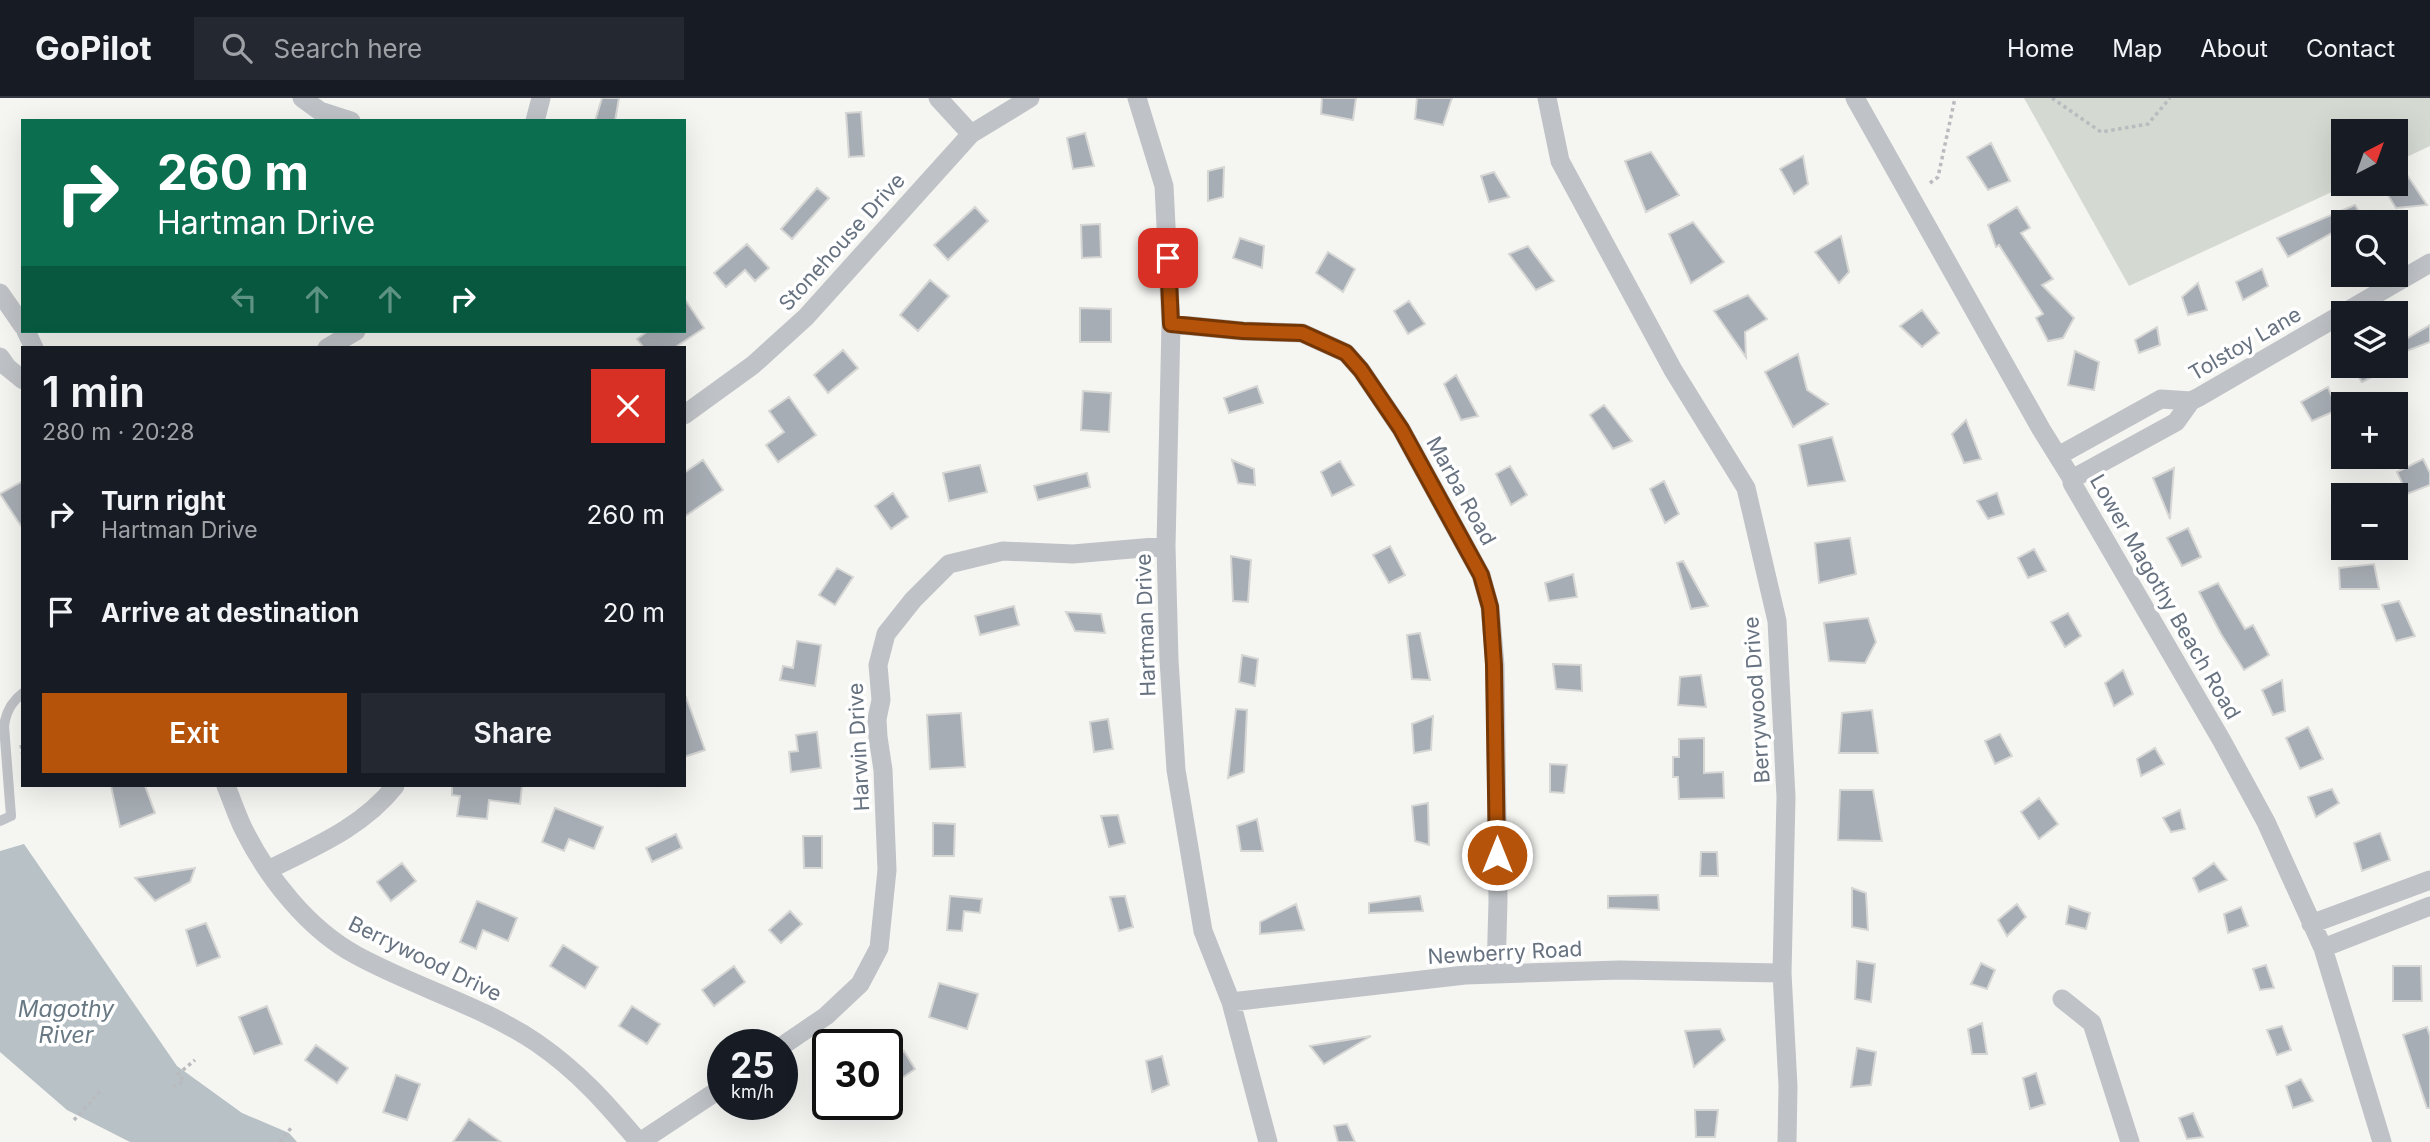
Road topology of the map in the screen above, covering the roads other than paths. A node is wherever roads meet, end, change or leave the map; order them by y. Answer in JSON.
{"nodes":[{"id":1,"x":302,"y":98,"type":"edge"},
{"id":2,"x":541,"y":98,"type":"edge"},
{"id":3,"x":938,"y":98,"type":"edge"},
{"id":4,"x":1030,"y":98,"type":"edge"},
{"id":5,"x":1137,"y":98,"type":"edge"},
{"id":6,"x":1547,"y":98,"type":"edge"},
{"id":7,"x":1855,"y":98,"type":"edge"},
{"id":8,"x":345,"y":119,"type":"edge"},
{"id":9,"x":536,"y":119,"type":"edge"},
{"id":10,"x":971,"y":134,"type":"junction"},
{"id":11,"x":2430,"y":263,"type":"edge"},
{"id":12,"x":0,"y":293,"type":"edge"},
{"id":13,"x":21,"y":323,"type":"edge"},
{"id":14,"x":1171,"y":324,"type":"junction"},
{"id":15,"x":353,"y":333,"type":"edge"},
{"id":16,"x":330,"y":346,"type":"edge"},
{"id":17,"x":0,"y":357,"type":"edge"},
{"id":18,"x":21,"y":378,"type":"edge"},
{"id":19,"x":2191,"y":401,"type":"junction"},
{"id":20,"x":686,"y":414,"type":"edge"},
{"id":21,"x":2058,"y":456,"type":"junction"},
{"id":22,"x":2072,"y":480,"type":"junction"},
{"id":23,"x":1166,"y":546,"type":"junction"},
{"id":24,"x":21,"y":695,"type":"edge"},
{"id":25,"x":226,"y":787,"type":"edge"},
{"id":26,"x":394,"y":787,"type":"edge"},
{"id":27,"x":0,"y":821,"type":"edge"},
{"id":28,"x":268,"y":870,"type":"junction"},
{"id":29,"x":2430,"y":880,"type":"edge"},
{"id":30,"x":2430,"y":906,"type":"edge"},
{"id":31,"x":2311,"y":924,"type":"junction"},
{"id":32,"x":2323,"y":948,"type":"junction"},
{"id":33,"x":1496,"y":973,"type":"junction"},
{"id":34,"x":1782,"y":973,"type":"junction"},
{"id":35,"x":2062,"y":999,"type":"dead end"},
{"id":36,"x":1231,"y":1002,"type":"junction"},
{"id":37,"x":798,"y":1035,"type":"edge"},
{"id":38,"x":707,"y":1097,"type":"edge"},
{"id":39,"x":639,"y":1142,"type":"edge"},
{"id":40,"x":1268,"y":1142,"type":"edge"},
{"id":41,"x":1787,"y":1142,"type":"edge"},
{"id":42,"x":2130,"y":1142,"type":"edge"},
{"id":43,"x":2382,"y":1142,"type":"edge"}],
"edges":[{"from":1,"to":8,"type":"street"},
{"from":2,"to":9,"type":"street"},
{"from":3,"to":10,"type":"street"},
{"from":4,"to":10,"type":"street","name":"Stonehouse Drive"},
{"from":5,"to":14,"type":"street","name":"Hartman Drive"},
{"from":6,"to":34,"type":"street","name":"Berrywood Drive"},
{"from":7,"to":21,"type":"street","name":"Lower Magothy Beach Road"},
{"from":10,"to":20,"type":"street","name":"Stonehouse Drive"},
{"from":11,"to":19,"type":"street","name":"Tolstoy Lane"},
{"from":12,"to":13,"type":"street"},
{"from":14,"to":23,"type":"street","name":"Hartman Drive"},
{"from":14,"to":33,"type":"street","name":"Marba Road"},
{"from":15,"to":16,"type":"street"},
{"from":17,"to":18,"type":"street"},
{"from":19,"to":21,"type":"street","name":"Tolstoy Lane"},
{"from":19,"to":22,"type":"street","name":"Tolstoy Lane"},
{"from":21,"to":22,"type":"street","name":"Lower Magothy Beach Road"},
{"from":22,"to":31,"type":"street","name":"Lower Magothy Beach Road"},
{"from":23,"to":36,"type":"street","name":"Hartman Drive"},
{"from":23,"to":37,"type":"street","name":"Harwin Drive"},
{"from":24,"to":27,"type":"lane"},
{"from":25,"to":28,"type":"street","name":"Berrywood Drive"},
{"from":26,"to":28,"type":"street"},
{"from":28,"to":39,"type":"street","name":"Berrywood Drive"},
{"from":29,"to":31,"type":"street"},
{"from":30,"to":32,"type":"street"},
{"from":31,"to":32,"type":"street","name":"Lower Magothy Beach Road"},
{"from":32,"to":43,"type":"street","name":"Lower Magothy Beach Road"},
{"from":33,"to":34,"type":"street","name":"Newberry Road"},
{"from":33,"to":36,"type":"street","name":"Newberry Road"},
{"from":34,"to":41,"type":"street","name":"Berrywood Drive"},
{"from":35,"to":42,"type":"street"},
{"from":36,"to":40,"type":"street","name":"Hartman Drive"},
{"from":38,"to":39,"type":"street"}]}
